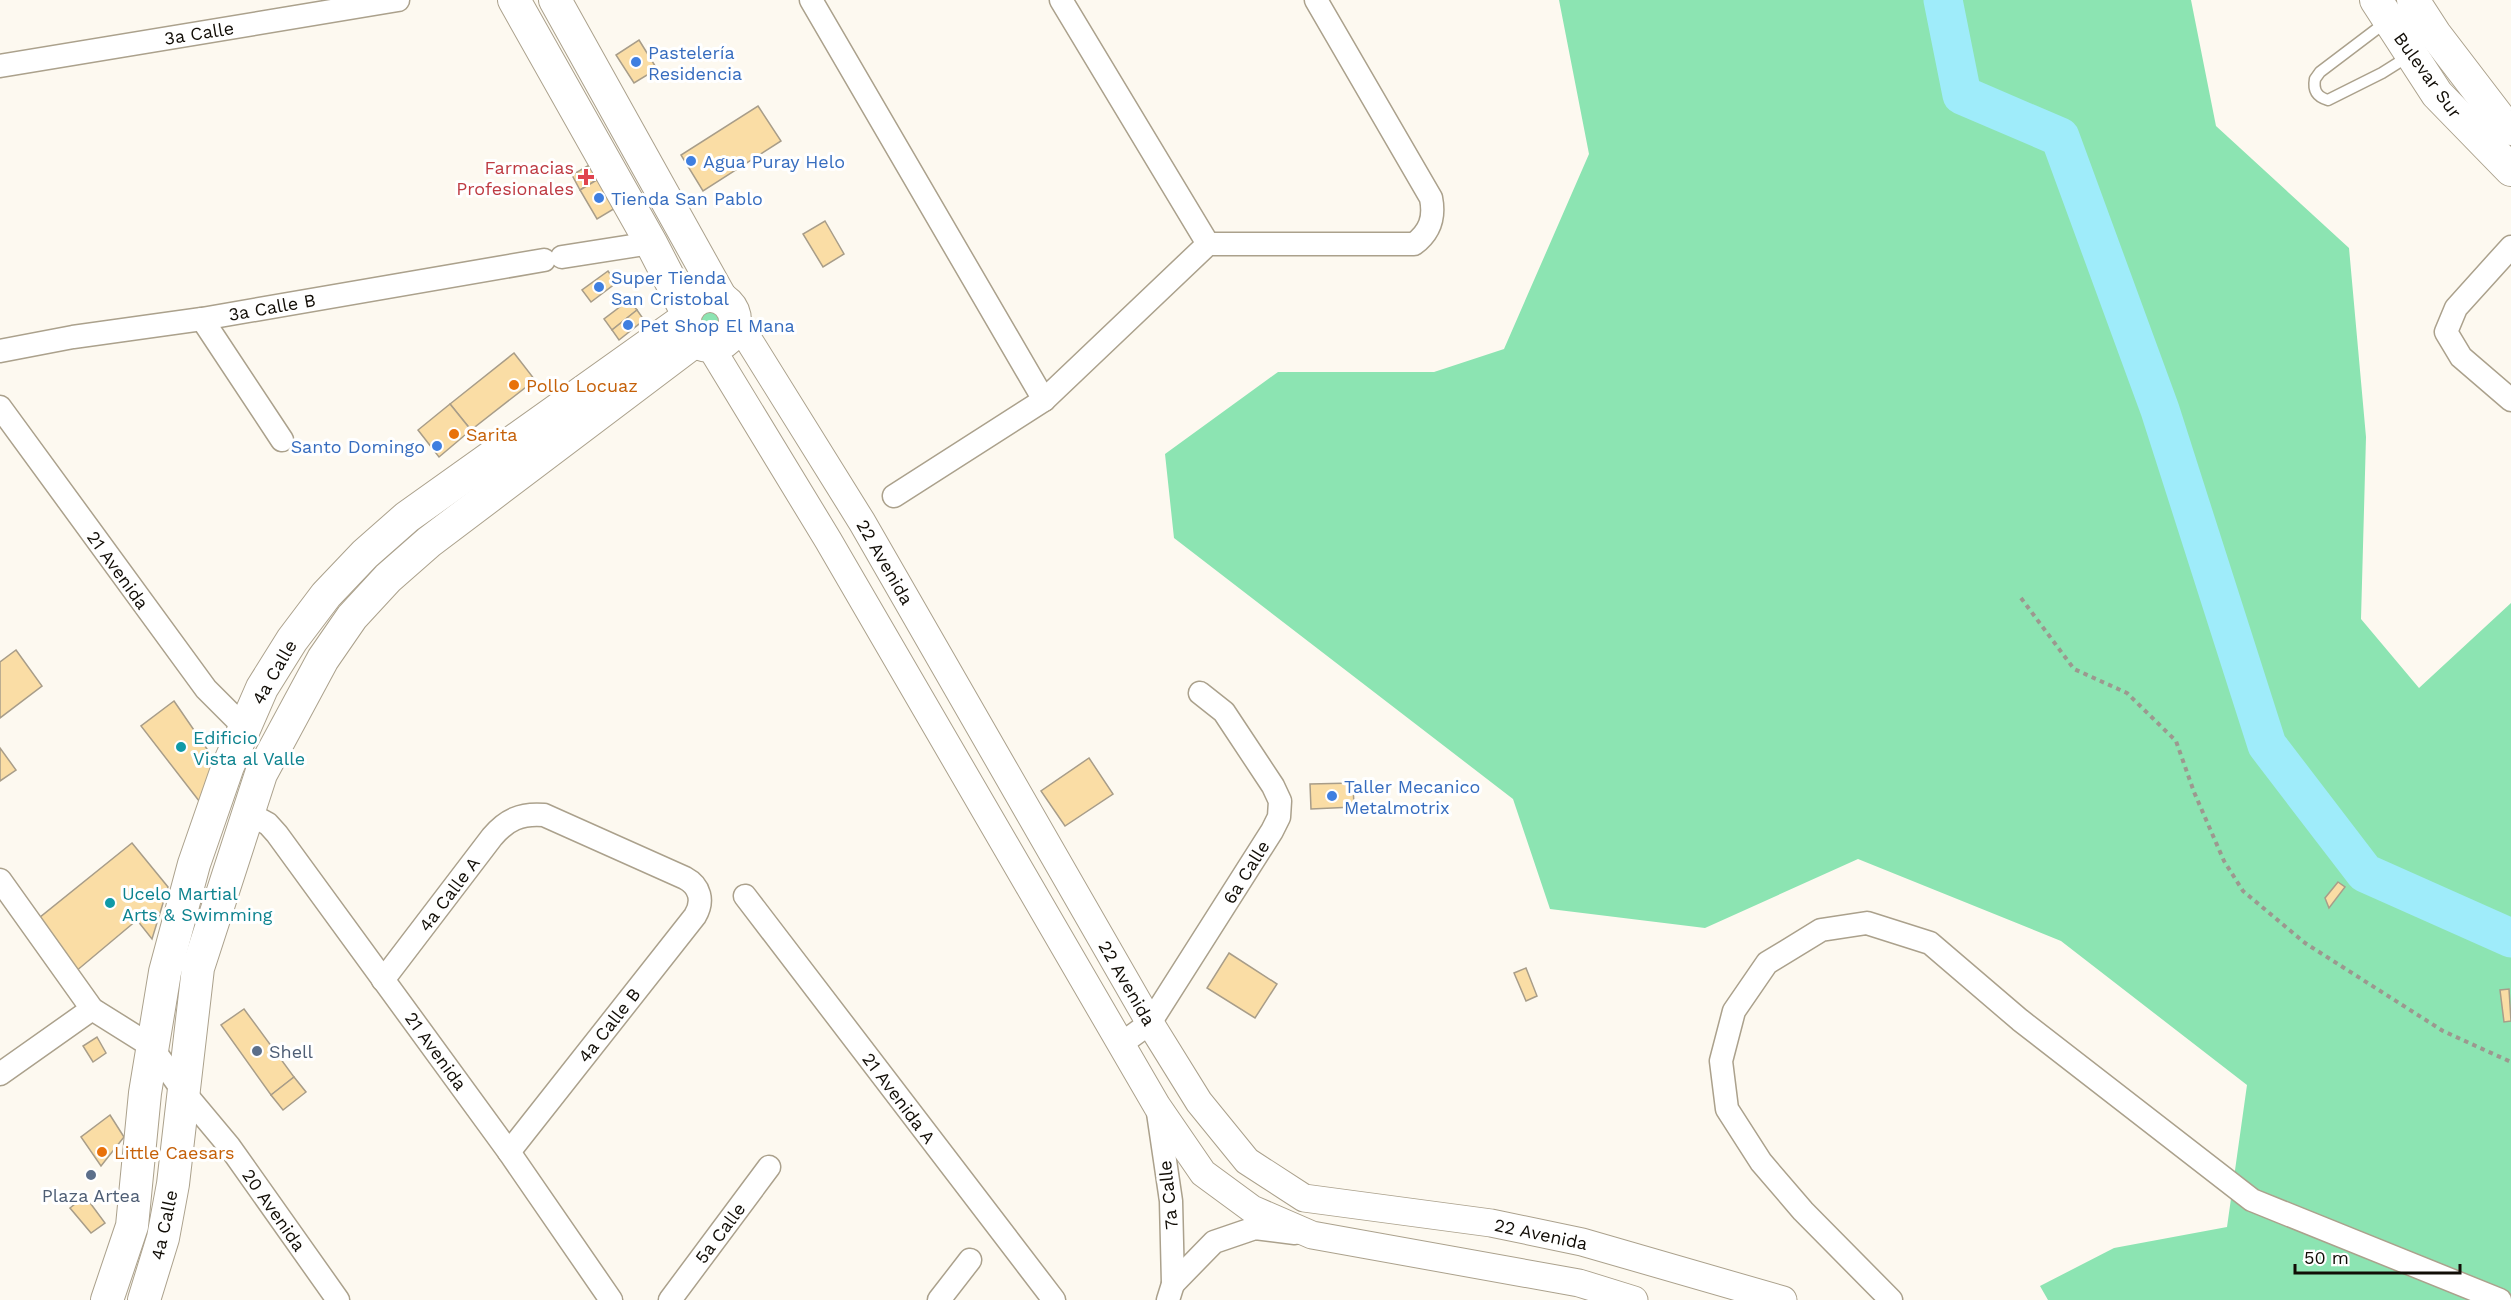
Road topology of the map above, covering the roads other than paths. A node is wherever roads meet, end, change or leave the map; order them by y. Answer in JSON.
{"nodes":[{"id":1,"x":398,"y":0,"type":"edge"},
{"id":2,"x":514,"y":0,"type":"edge"},
{"id":3,"x":555,"y":0,"type":"edge"},
{"id":4,"x":811,"y":0,"type":"edge"},
{"id":5,"x":1061,"y":0,"type":"edge"},
{"id":6,"x":1316,"y":0,"type":"edge"},
{"id":7,"x":2413,"y":0,"type":"edge"},
{"id":8,"x":2382,"y":10,"type":"edge"},
{"id":9,"x":2410,"y":55,"type":"junction"},
{"id":10,"x":0,"y":66,"type":"edge"},
{"id":11,"x":2507,"y":118,"type":"edge"},
{"id":12,"x":2511,"y":170,"type":"edge"},
{"id":13,"x":651,"y":243,"type":"junction"},
{"id":14,"x":1208,"y":244,"type":"junction"},
{"id":15,"x":2511,"y":247,"type":"edge"},
{"id":16,"x":728,"y":308,"type":"junction"},
{"id":17,"x":202,"y":319,"type":"junction"},
{"id":18,"x":694,"y":329,"type":"junction"},
{"id":19,"x":0,"y":351,"type":"edge"},
{"id":20,"x":1044,"y":400,"type":"junction"},
{"id":21,"x":2511,"y":400,"type":"edge"},
{"id":22,"x":0,"y":407,"type":"edge"},
{"id":23,"x":282,"y":440,"type":"dead end"},
{"id":24,"x":894,"y":496,"type":"dead end"},
{"id":25,"x":862,"y":522,"type":"junction"},
{"id":26,"x":828,"y":540,"type":"junction"},
{"id":27,"x":1200,"y":693,"type":"dead end"},
{"id":28,"x":244,"y":727,"type":"junction"},
{"id":29,"x":248,"y":813,"type":"junction"},
{"id":30,"x":0,"y":880,"type":"edge"},
{"id":31,"x":699,"y":894,"type":"joint"},
{"id":32,"x":745,"y":896,"type":"dead end"},
{"id":33,"x":383,"y":980,"type":"junction"},
{"id":34,"x":92,"y":1008,"type":"junction"},
{"id":35,"x":1150,"y":1023,"type":"junction"},
{"id":36,"x":1121,"y":1044,"type":"junction"},
{"id":37,"x":151,"y":1046,"type":"junction"},
{"id":38,"x":0,"y":1074,"type":"edge"},
{"id":39,"x":183,"y":1091,"type":"junction"},
{"id":40,"x":1156,"y":1106,"type":"junction"},
{"id":41,"x":509,"y":1152,"type":"junction"},
{"id":42,"x":769,"y":1167,"type":"dead end"},
{"id":43,"x":1312,"y":1234,"type":"junction"},
{"id":44,"x":1582,"y":1242,"type":"junction"},
{"id":45,"x":970,"y":1260,"type":"dead end"},
{"id":46,"x":1579,"y":1283,"type":"junction"},
{"id":47,"x":1171,"y":1292,"type":"edge"},
{"id":48,"x":107,"y":1300,"type":"edge"},
{"id":49,"x":144,"y":1300,"type":"edge"},
{"id":50,"x":338,"y":1300,"type":"edge"},
{"id":51,"x":611,"y":1300,"type":"edge"},
{"id":52,"x":670,"y":1300,"type":"edge"},
{"id":53,"x":939,"y":1300,"type":"edge"},
{"id":54,"x":1054,"y":1300,"type":"edge"},
{"id":55,"x":1634,"y":1300,"type":"edge"},
{"id":56,"x":1783,"y":1300,"type":"edge"},
{"id":57,"x":1891,"y":1300,"type":"edge"},
{"id":58,"x":2500,"y":1300,"type":"edge"}],
"edges":[{"from":1,"to":10,"type":"street","name":"3a Calle"},
{"from":2,"to":13,"type":"main road"},
{"from":3,"to":16,"type":"main road"},
{"from":4,"to":20,"type":"street"},
{"from":5,"to":14,"type":"street"},
{"from":6,"to":14,"type":"street"},
{"from":7,"to":11,"type":"main road","name":"Bulevar Sur"},
{"from":8,"to":9,"type":"main road","name":"Bulevar Sur"},
{"from":8,"to":9,"type":"lane"},
{"from":9,"to":12,"type":"main road","name":"Bulevar Sur"},
{"from":13,"to":17,"type":"street","name":"3a Calle B"},
{"from":13,"to":18,"type":"main road"},
{"from":14,"to":20,"type":"street"},
{"from":15,"to":21,"type":"street"},
{"from":16,"to":18,"type":"main road"},
{"from":16,"to":18,"type":"main road"},
{"from":16,"to":25,"type":"street","name":"22 Avenida"},
{"from":17,"to":19,"type":"street","name":"3a Calle B"},
{"from":17,"to":23,"type":"street"},
{"from":18,"to":26,"type":"street","name":"22 Avenida"},
{"from":18,"to":28,"type":"main road","name":"4a Calle"},
{"from":18,"to":29,"type":"main road","name":"4a Calle"},
{"from":20,"to":24,"type":"street"},
{"from":22,"to":28,"type":"street","name":"21 Avenida"},
{"from":25,"to":26,"type":"street"},
{"from":25,"to":35,"type":"street","name":"22 Avenida"},
{"from":26,"to":36,"type":"street","name":"22 Avenida"},
{"from":27,"to":35,"type":"street","name":"6a Calle"},
{"from":28,"to":37,"type":"main road","name":"4a Calle"},
{"from":29,"to":33,"type":"street","name":"21 Avenida"},
{"from":29,"to":39,"type":"main road","name":"4a Calle"},
{"from":30,"to":34,"type":"street","name":"20 Avenida"},
{"from":31,"to":33,"type":"street","name":"4a Calle A"},
{"from":31,"to":41,"type":"street","name":"4a Calle B"},
{"from":32,"to":54,"type":"street","name":"21 Avenida A"},
{"from":33,"to":41,"type":"street","name":"21 Avenida"},
{"from":34,"to":37,"type":"street","name":"20 Avenida"},
{"from":34,"to":38,"type":"street"},
{"from":35,"to":36,"type":"street","name":"6a Calle"},
{"from":35,"to":44,"type":"street","name":"22 Avenida"},
{"from":36,"to":40,"type":"street","name":"22 Avenida"},
{"from":37,"to":39,"type":"street","name":"20 Avenida"},
{"from":37,"to":48,"type":"main road","name":"4a Calle"},
{"from":39,"to":49,"type":"main road","name":"4a Calle"},
{"from":39,"to":50,"type":"street","name":"20 Avenida"},
{"from":40,"to":43,"type":"street","name":"22 Avenida"},
{"from":40,"to":47,"type":"street","name":"7a Calle"},
{"from":41,"to":51,"type":"street","name":"21 Avenida"},
{"from":42,"to":52,"type":"street","name":"5a Calle"},
{"from":43,"to":46,"type":"street","name":"22 Avenida"},
{"from":43,"to":47,"type":"street","name":"7a Calle"},
{"from":44,"to":46,"type":"street"},
{"from":44,"to":56,"type":"street","name":"22 Avenida"},
{"from":45,"to":53,"type":"street"},
{"from":46,"to":55,"type":"street","name":"22 Avenida"},
{"from":57,"to":58,"type":"street"}]}
